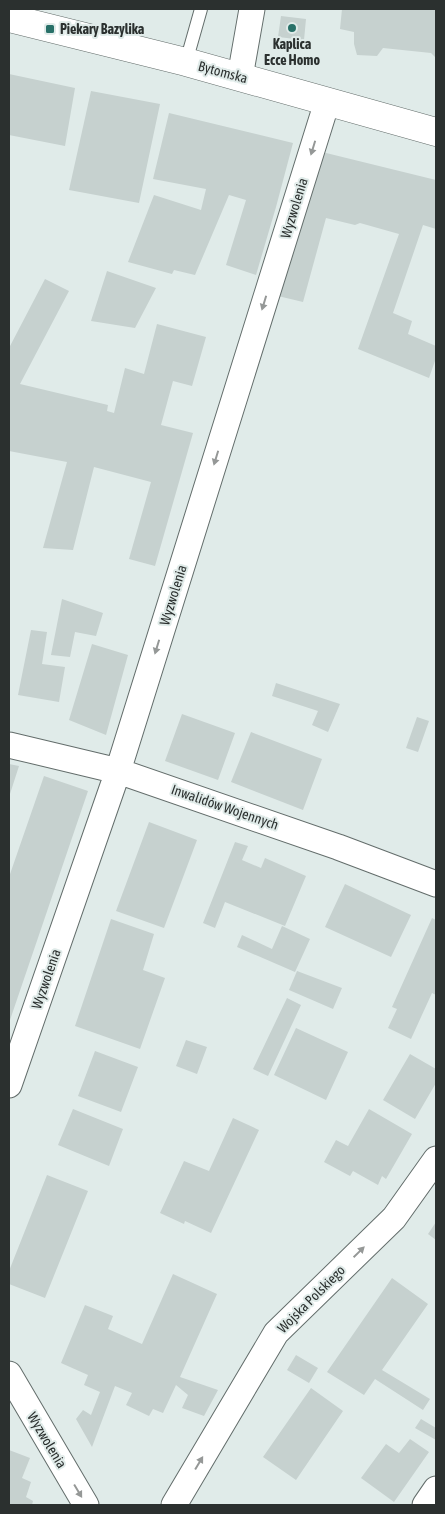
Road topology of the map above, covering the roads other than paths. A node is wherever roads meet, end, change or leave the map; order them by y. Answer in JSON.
{"nodes":[{"id":1,"x":201,"y":9,"type":"edge"},
{"id":2,"x":252,"y":9,"type":"edge"},
{"id":3,"x":9,"y":18,"type":"edge"},
{"id":4,"x":186,"y":62,"type":"junction"},
{"id":5,"x":240,"y":77,"type":"junction"},
{"id":6,"x":327,"y":102,"type":"junction"},
{"id":7,"x":436,"y":132,"type":"edge"},
{"id":8,"x":9,"y":745,"type":"edge"},
{"id":9,"x":118,"y":770,"type":"junction"},
{"id":10,"x":436,"y":884,"type":"edge"},
{"id":11,"x":9,"y":1085,"type":"edge"},
{"id":12,"x":436,"y":1159,"type":"edge"},
{"id":13,"x":9,"y":1374,"type":"edge"},
{"id":14,"x":436,"y":1489,"type":"edge"},
{"id":15,"x":86,"y":1505,"type":"edge"},
{"id":16,"x":174,"y":1505,"type":"edge"},
{"id":17,"x":425,"y":1505,"type":"edge"}],
"edges":[{"from":1,"to":4,"type":"lane"},
{"from":2,"to":5,"type":"street"},
{"from":3,"to":4,"type":"street","name":"Bytomska"},
{"from":4,"to":5,"type":"street","name":"Bytomska"},
{"from":5,"to":6,"type":"street","name":"Bytomska"},
{"from":6,"to":7,"type":"street","name":"Bytomska"},
{"from":6,"to":9,"type":"street","name":"Wyzwolenia","one_way":true},
{"from":8,"to":9,"type":"street","name":"Inwalidów Wojennych"},
{"from":9,"to":10,"type":"street","name":"Inwalidów Wojennych"},
{"from":9,"to":11,"type":"street","name":"Wyzwolenia"},
{"from":16,"to":12,"type":"street","name":"Wojska Polskiego","one_way":true},
{"from":13,"to":15,"type":"street","name":"Wyzwolenia","one_way":true},
{"from":14,"to":17,"type":"street"}]}
